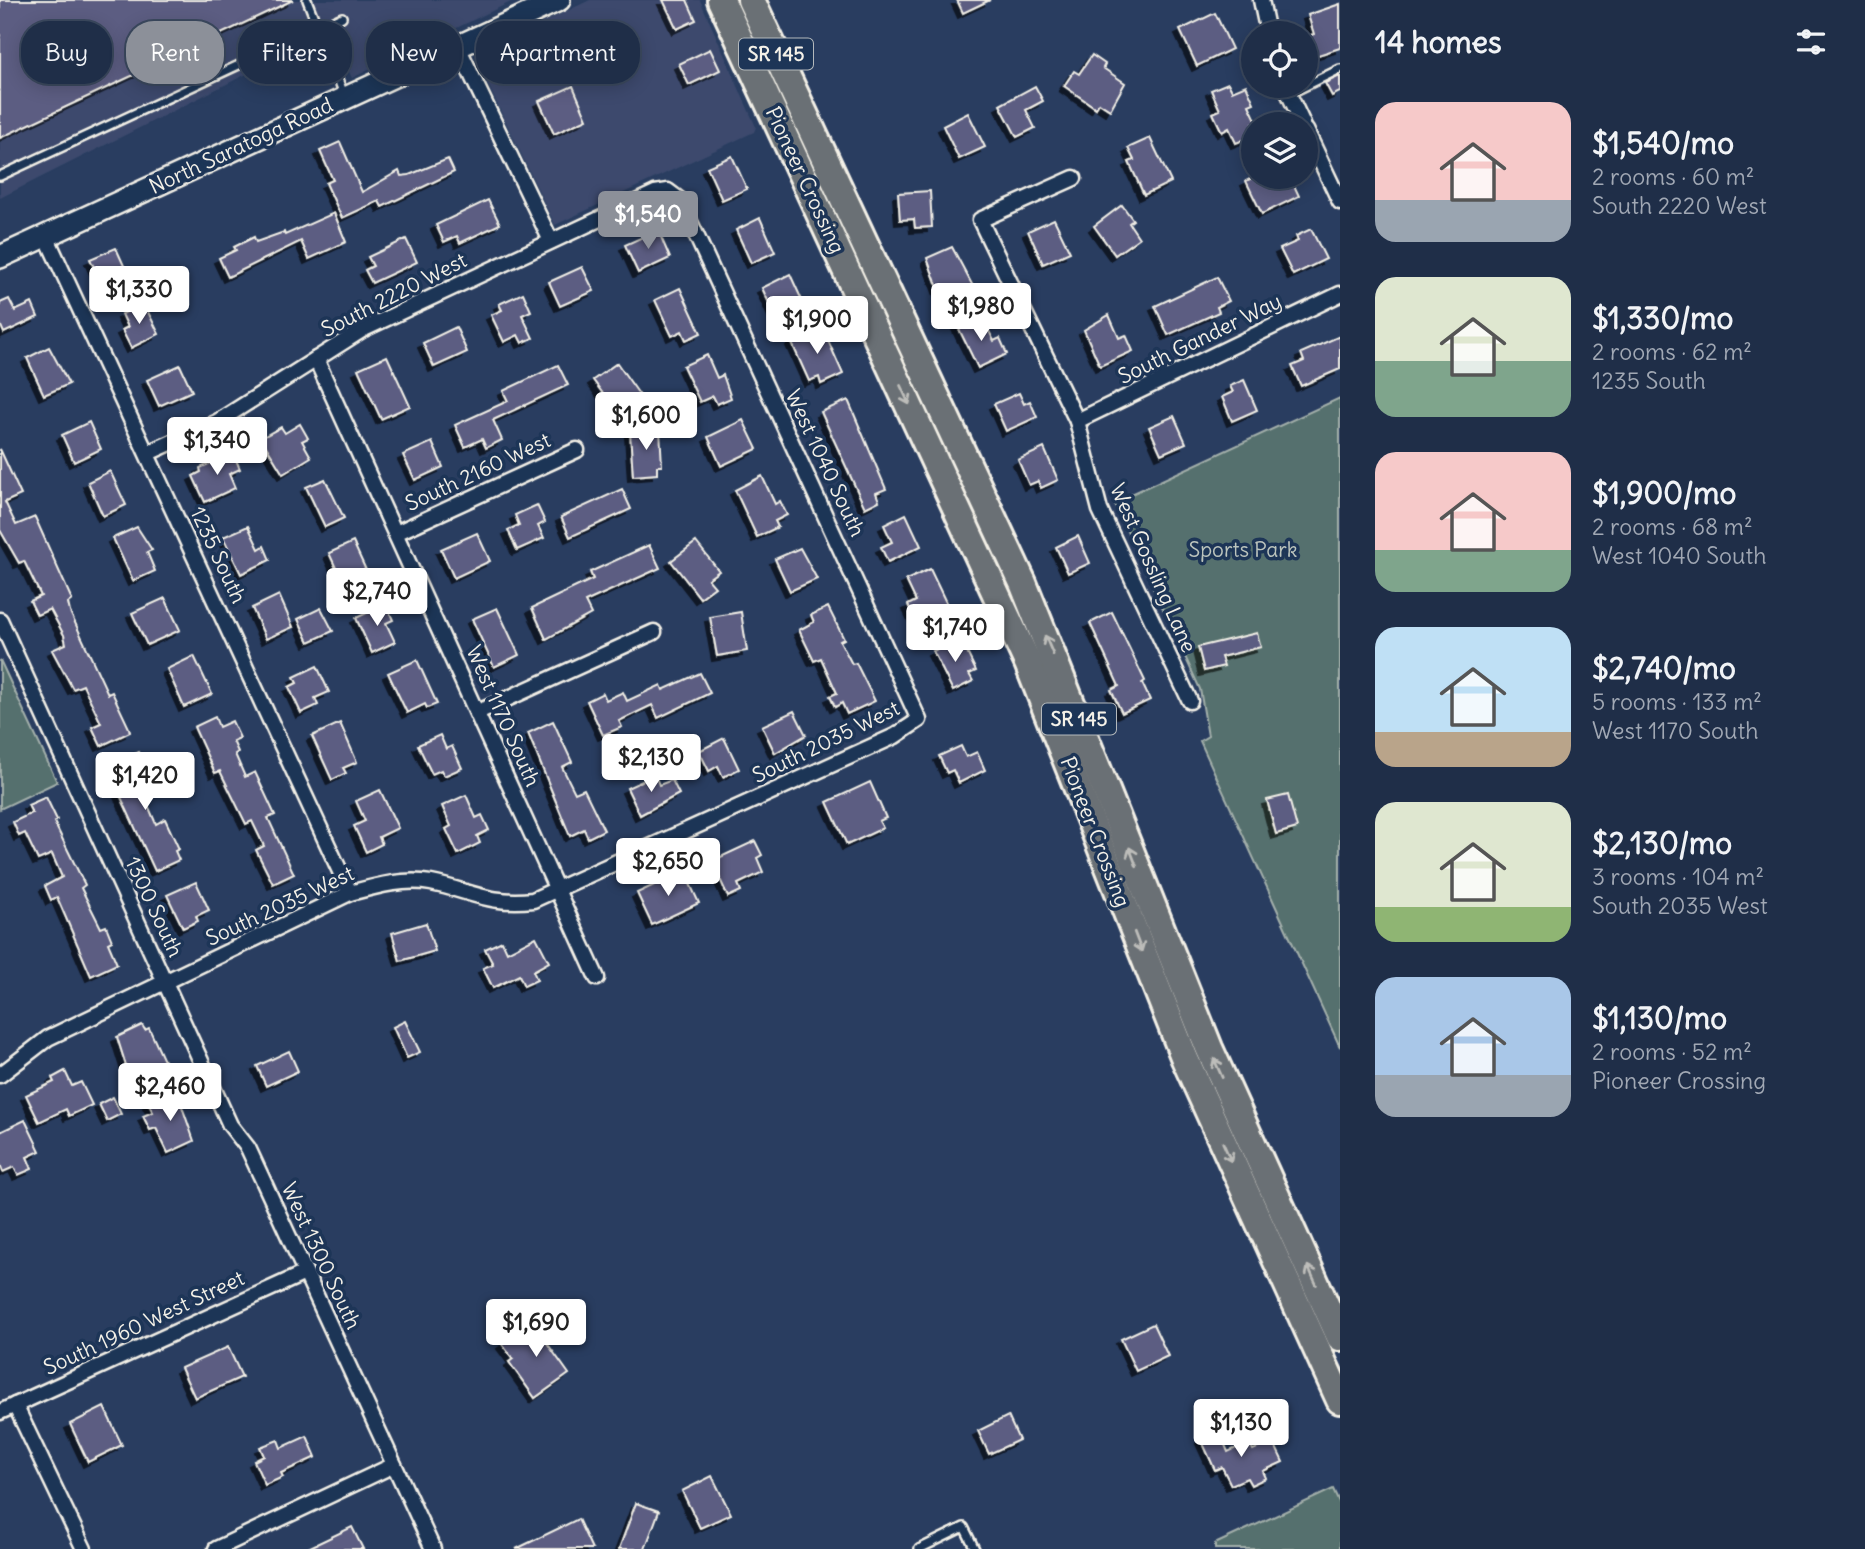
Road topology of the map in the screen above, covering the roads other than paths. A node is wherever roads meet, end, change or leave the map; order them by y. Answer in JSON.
{"nodes":[{"id":1,"x":307,"y":0,"type":"edge"},
{"id":2,"x":559,"y":0,"type":"edge"},
{"id":3,"x":721,"y":0,"type":"edge"},
{"id":4,"x":751,"y":0,"type":"edge"},
{"id":5,"x":1261,"y":0,"type":"edge"},
{"id":6,"x":342,"y":17,"type":"dead end"},
{"id":7,"x":313,"y":21,"type":"edge"},
{"id":8,"x":334,"y":21,"type":"edge"},
{"id":9,"x":1265,"y":21,"type":"edge"},
{"id":10,"x":462,"y":45,"type":"edge"},
{"id":11,"x":462,"y":55,"type":"edge"},
{"id":12,"x":238,"y":66,"type":"edge"},
{"id":13,"x":1340,"y":69,"type":"edge"},
{"id":14,"x":1318,"y":78,"type":"edge"},
{"id":15,"x":340,"y":84,"type":"edge"},
{"id":16,"x":377,"y":84,"type":"edge"},
{"id":17,"x":346,"y":98,"type":"junction"},
{"id":18,"x":1318,"y":155,"type":"edge"},
{"id":19,"x":0,"y":176,"type":"edge"},
{"id":20,"x":1074,"y":178,"type":"dead end"},
{"id":21,"x":668,"y":191,"type":"joint"},
{"id":22,"x":1340,"y":202,"type":"edge"},
{"id":23,"x":46,"y":236,"type":"junction"},
{"id":24,"x":551,"y":241,"type":"junction"},
{"id":25,"x":0,"y":257,"type":"edge"},
{"id":26,"x":1340,"y":294,"type":"edge"},
{"id":27,"x":316,"y":359,"type":"junction"},
{"id":28,"x":1077,"y":421,"type":"junction"},
{"id":29,"x":577,"y":450,"type":"dead end"},
{"id":30,"x":148,"y":453,"type":"junction"},
{"id":31,"x":396,"y":533,"type":"junction"},
{"id":32,"x":2,"y":629,"type":"edge"},
{"id":33,"x":654,"y":632,"type":"dead end"},
{"id":34,"x":1190,"y":701,"type":"dead end"},
{"id":35,"x":478,"y":712,"type":"junction"},
{"id":36,"x":919,"y":720,"type":"joint"},
{"id":37,"x":558,"y":889,"type":"junction"},
{"id":38,"x":351,"y":893,"type":"junction"},
{"id":39,"x":597,"y":978,"type":"dead end"},
{"id":40,"x":166,"y":983,"type":"junction"},
{"id":41,"x":0,"y":1075,"type":"edge"},
{"id":42,"x":305,"y":1273,"type":"junction"},
{"id":43,"x":1340,"y":1337,"type":"edge"},
{"id":44,"x":1340,"y":1400,"type":"edge"},
{"id":45,"x":15,"y":1405,"type":"junction"},
{"id":46,"x":0,"y":1412,"type":"edge"},
{"id":47,"x":394,"y":1465,"type":"junction"},
{"id":48,"x":84,"y":1549,"type":"edge"},
{"id":49,"x":216,"y":1549,"type":"edge"},
{"id":50,"x":433,"y":1549,"type":"edge"},
{"id":51,"x":919,"y":1549,"type":"edge"},
{"id":52,"x":975,"y":1549,"type":"edge"}],
"edges":[{"from":1,"to":7,"type":"lane"},
{"from":2,"to":10,"type":"main road","name":"North Saratoga Road"},
{"from":3,"to":44,"type":"highway","name":"Pioneer Crossing","number":"SR 145","one_way":true},
{"from":43,"to":4,"type":"highway","name":"Pioneer Crossing","number":"SR 145","one_way":true},
{"from":5,"to":9,"type":"street"},
{"from":6,"to":8,"type":"lane"},
{"from":11,"to":24,"type":"street"},
{"from":12,"to":19,"type":"lane"},
{"from":13,"to":14,"type":"lane"},
{"from":15,"to":17,"type":"lane"},
{"from":16,"to":17,"type":"main road","name":"North Saratoga Road"},
{"from":17,"to":23,"type":"main road","name":"North Saratoga Road"},
{"from":18,"to":22,"type":"street"},
{"from":20,"to":28,"type":"street","name":"West Gossling Lane"},
{"from":21,"to":24,"type":"street","name":"South 2220 West"},
{"from":21,"to":36,"type":"street","name":"West 1040 South"},
{"from":23,"to":25,"type":"main road","name":"North Saratoga Road"},
{"from":23,"to":30,"type":"street","name":"1235 South"},
{"from":24,"to":27,"type":"street","name":"South 2220 West"},
{"from":26,"to":28,"type":"street","name":"South Gander Way"},
{"from":27,"to":30,"type":"street","name":"South 2220 West"},
{"from":27,"to":31,"type":"street","name":"West 1170 South"},
{"from":28,"to":34,"type":"street","name":"West Gossling Lane"},
{"from":29,"to":31,"type":"street","name":"South 2160 West"},
{"from":30,"to":38,"type":"street","name":"1235 South"},
{"from":31,"to":35,"type":"street","name":"West 1170 South"},
{"from":32,"to":40,"type":"street","name":"1300 South"},
{"from":33,"to":35,"type":"street"},
{"from":35,"to":37,"type":"street","name":"West 1170 South"},
{"from":36,"to":37,"type":"street","name":"South 2035 West"},
{"from":37,"to":38,"type":"street","name":"South 2035 West"},
{"from":37,"to":39,"type":"street","name":"West 1170 South"},
{"from":38,"to":40,"type":"street","name":"South 2035 West"},
{"from":40,"to":41,"type":"street","name":"South 2035 West"},
{"from":40,"to":42,"type":"street","name":"West 1300 South"},
{"from":42,"to":45,"type":"street","name":"South 1960 West Street"},
{"from":42,"to":47,"type":"street","name":"West 1300 South"},
{"from":45,"to":46,"type":"street","name":"South 1960 West Street"},
{"from":45,"to":48,"type":"street"},
{"from":47,"to":49,"type":"street"},
{"from":47,"to":50,"type":"street","name":"West 1300 South"},
{"from":51,"to":52,"type":"lane"}]}
